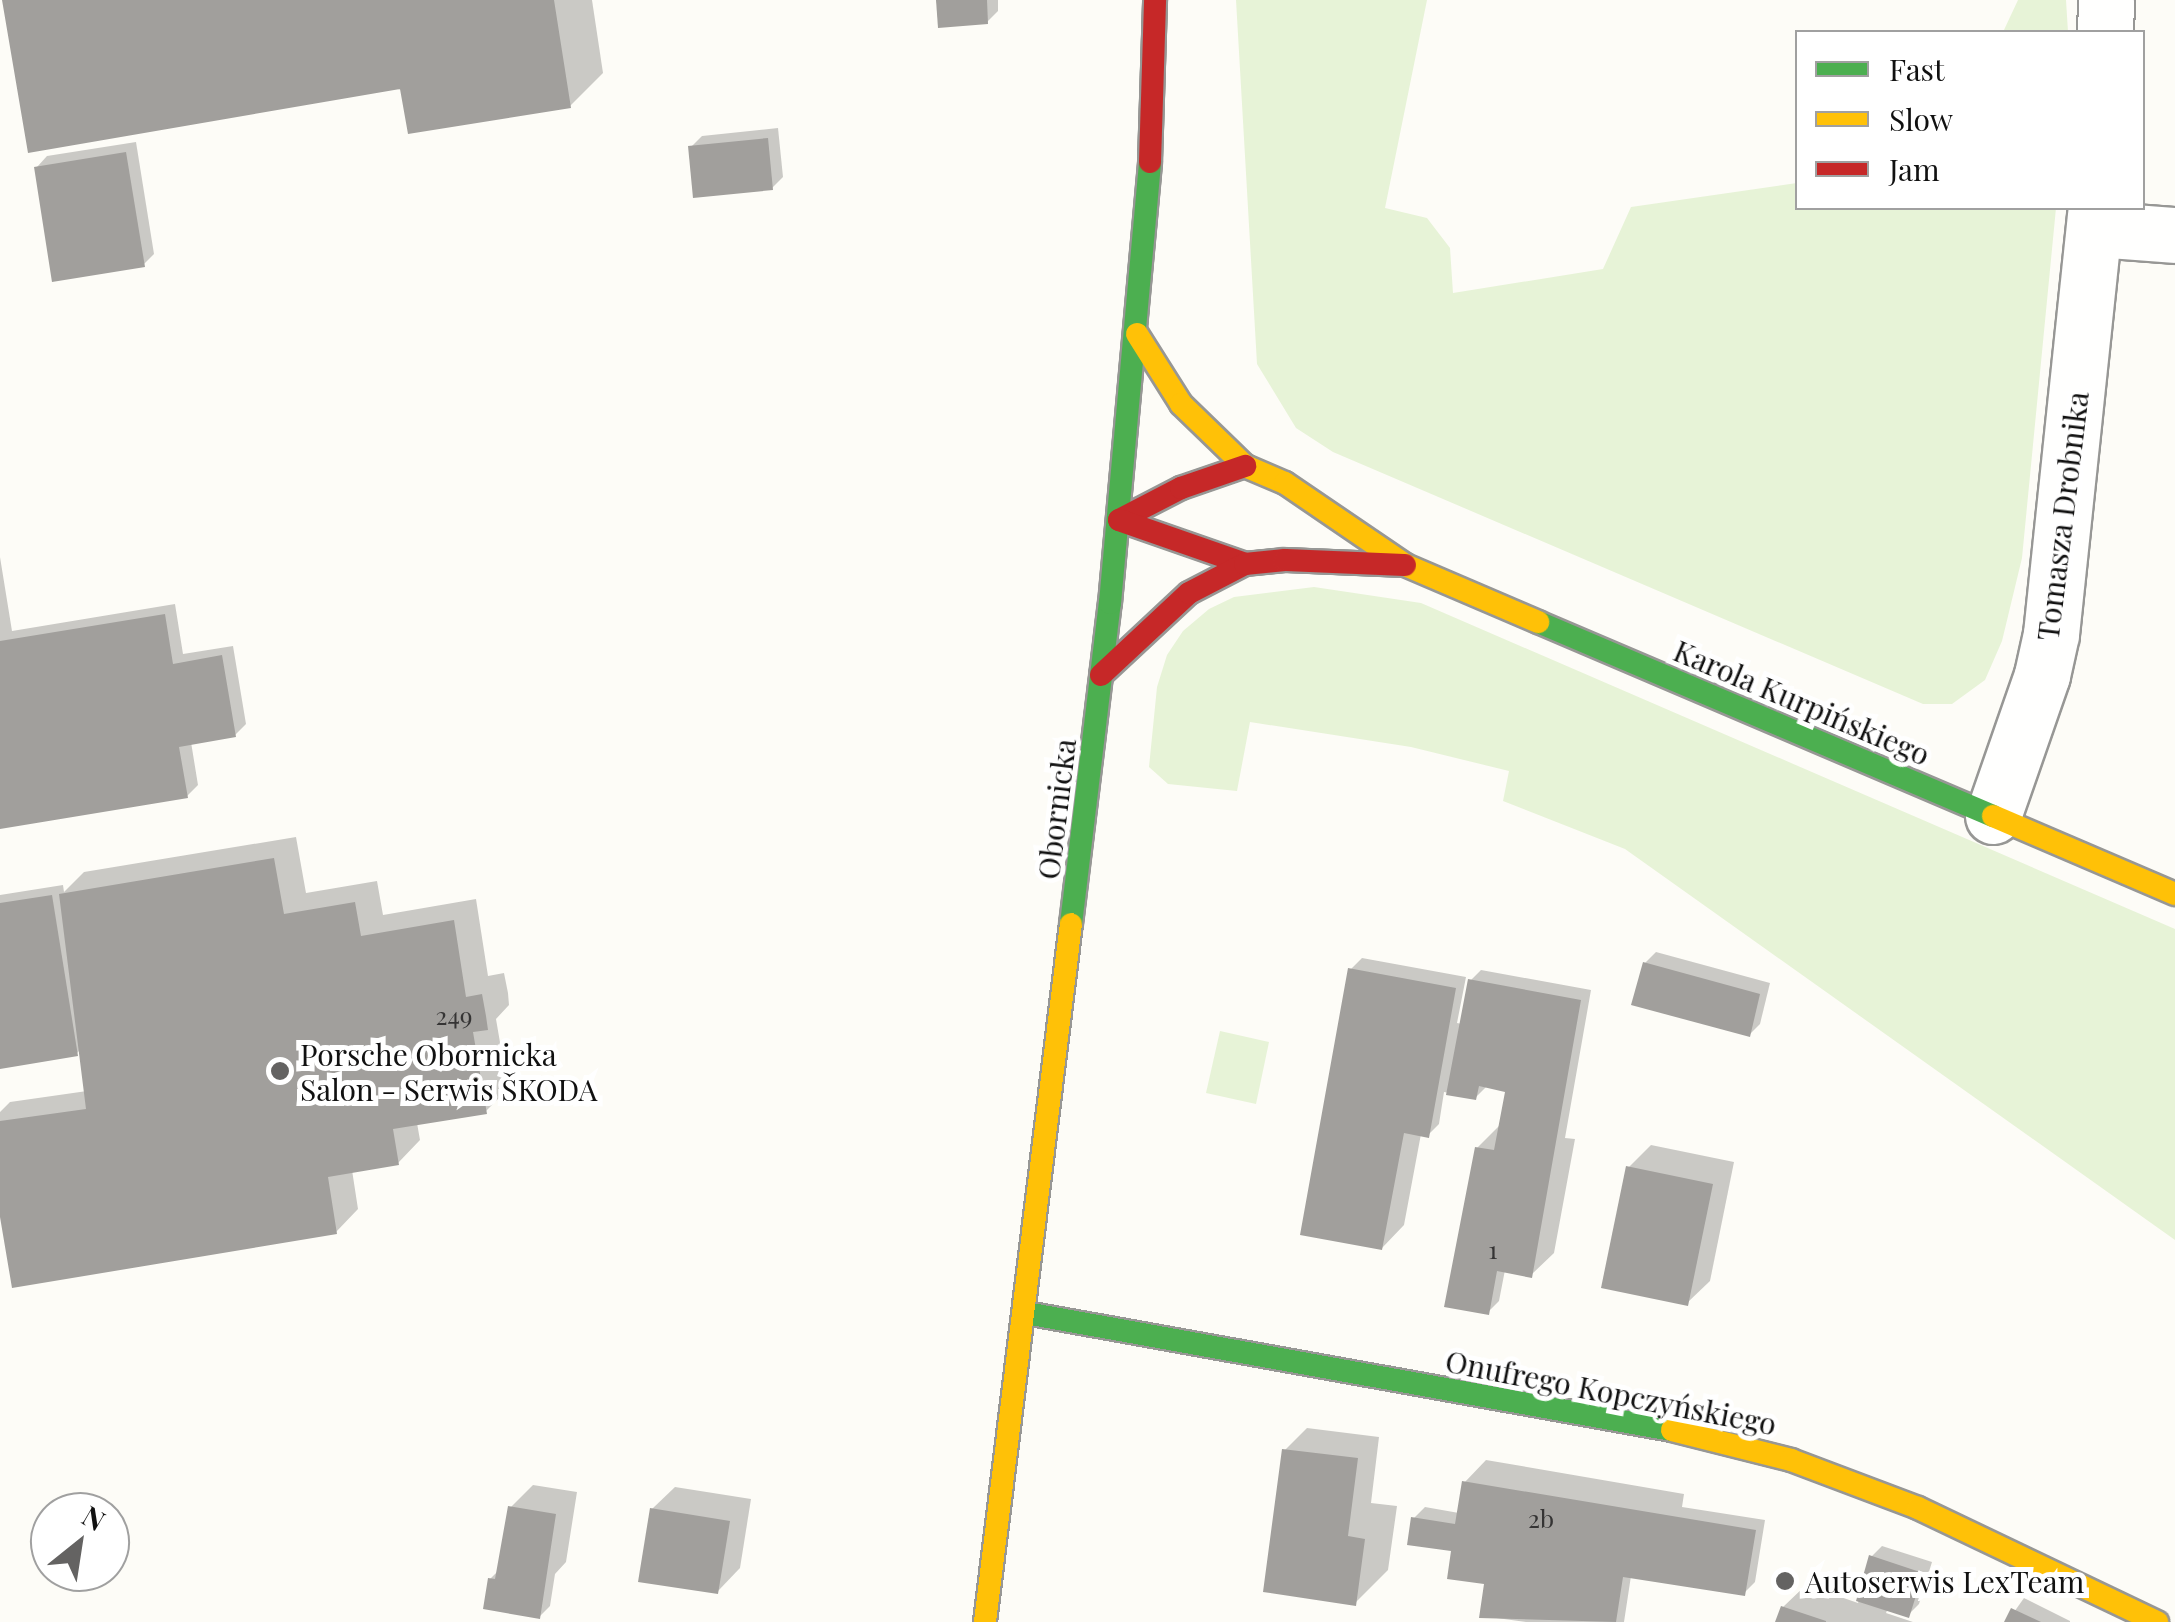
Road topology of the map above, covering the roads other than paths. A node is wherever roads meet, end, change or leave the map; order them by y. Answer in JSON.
{"nodes":[{"id":1,"x":1154,"y":0,"type":"edge"},
{"id":2,"x":2106,"y":0,"type":"edge"},
{"id":3,"x":2105,"y":30,"type":"edge"},
{"id":4,"x":2096,"y":218,"type":"edge"},
{"id":5,"x":2175,"y":235,"type":"edge"},
{"id":6,"x":1137,"y":334,"type":"junction"},
{"id":7,"x":1245,"y":466,"type":"junction"},
{"id":8,"x":1119,"y":520,"type":"junction"},
{"id":9,"x":1245,"y":564,"type":"junction"},
{"id":10,"x":1405,"y":566,"type":"junction"},
{"id":11,"x":1101,"y":676,"type":"junction"},
{"id":12,"x":1993,"y":816,"type":"junction"},
{"id":13,"x":2175,"y":894,"type":"edge"},
{"id":14,"x":1026,"y":1312,"type":"junction"},
{"id":15,"x":985,"y":1622,"type":"edge"},
{"id":16,"x":2157,"y":1622,"type":"edge"}],
"edges":[{"from":1,"to":6,"type":"street","name":"Obornicka"},
{"from":2,"to":3,"type":"street"},
{"from":4,"to":5,"type":"street"},
{"from":4,"to":12,"type":"street","name":"Tomasza Drobnika"},
{"from":6,"to":7,"type":"street","name":"Karola Kurpińskiego"},
{"from":6,"to":8,"type":"street","name":"Obornicka"},
{"from":7,"to":8,"type":"street"},
{"from":7,"to":10,"type":"street","name":"Karola Kurpińskiego"},
{"from":8,"to":9,"type":"street","name":"Karola Kurpińskiego"},
{"from":8,"to":11,"type":"street","name":"Obornicka"},
{"from":9,"to":10,"type":"street","name":"Karola Kurpińskiego"},
{"from":9,"to":11,"type":"street","name":"Karola Kurpińskiego"},
{"from":10,"to":12,"type":"street","name":"Karola Kurpińskiego"},
{"from":11,"to":14,"type":"street","name":"Obornicka"},
{"from":12,"to":13,"type":"street","name":"Karola Kurpińskiego"},
{"from":14,"to":15,"type":"street","name":"Obornicka"},
{"from":14,"to":16,"type":"street","name":"Onufrego Kopczyńskiego"}]}
